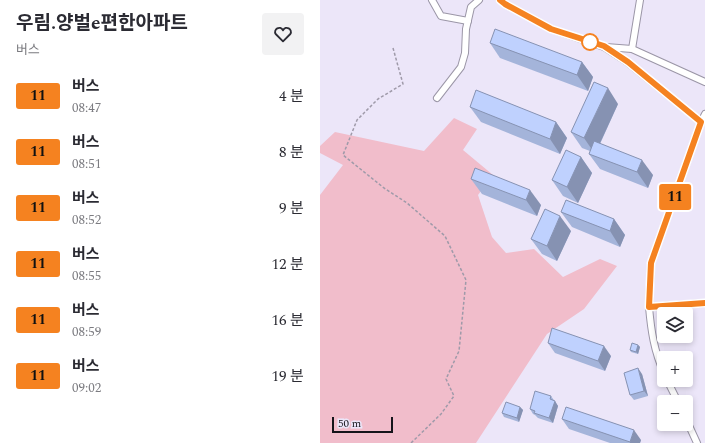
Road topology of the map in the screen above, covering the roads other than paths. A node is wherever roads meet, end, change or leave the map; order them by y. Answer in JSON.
{"nodes":[{"id":1,"x":432,"y":0,"type":"edge"},
{"id":2,"x":479,"y":0,"type":"edge"},
{"id":3,"x":500,"y":0,"type":"edge"},
{"id":4,"x":640,"y":0,"type":"edge"},
{"id":5,"x":468,"y":21,"type":"junction"},
{"id":6,"x":604,"y":46,"type":"junction"},
{"id":7,"x":632,"y":49,"type":"junction"},
{"id":8,"x":705,"y":82,"type":"edge"},
{"id":9,"x":437,"y":98,"type":"dead end"},
{"id":10,"x":705,"y":114,"type":"edge"},
{"id":11,"x":701,"y":122,"type":"junction"},
{"id":12,"x":705,"y":303,"type":"edge"},
{"id":13,"x":649,"y":307,"type":"junction"},
{"id":14,"x":657,"y":354,"type":"edge"},
{"id":15,"x":692,"y":431,"type":"edge"},
{"id":16,"x":697,"y":443,"type":"edge"}],
"edges":[{"from":1,"to":5,"type":"street"},
{"from":2,"to":5,"type":"street"},
{"from":3,"to":6,"type":"street"},
{"from":4,"to":7,"type":"street"},
{"from":5,"to":9,"type":"street"},
{"from":6,"to":7,"type":"street"},
{"from":6,"to":11,"type":"street"},
{"from":7,"to":8,"type":"street"},
{"from":10,"to":11,"type":"street"},
{"from":11,"to":13,"type":"street"},
{"from":12,"to":13,"type":"street"},
{"from":13,"to":14,"type":"street"},
{"from":15,"to":16,"type":"street"}]}
